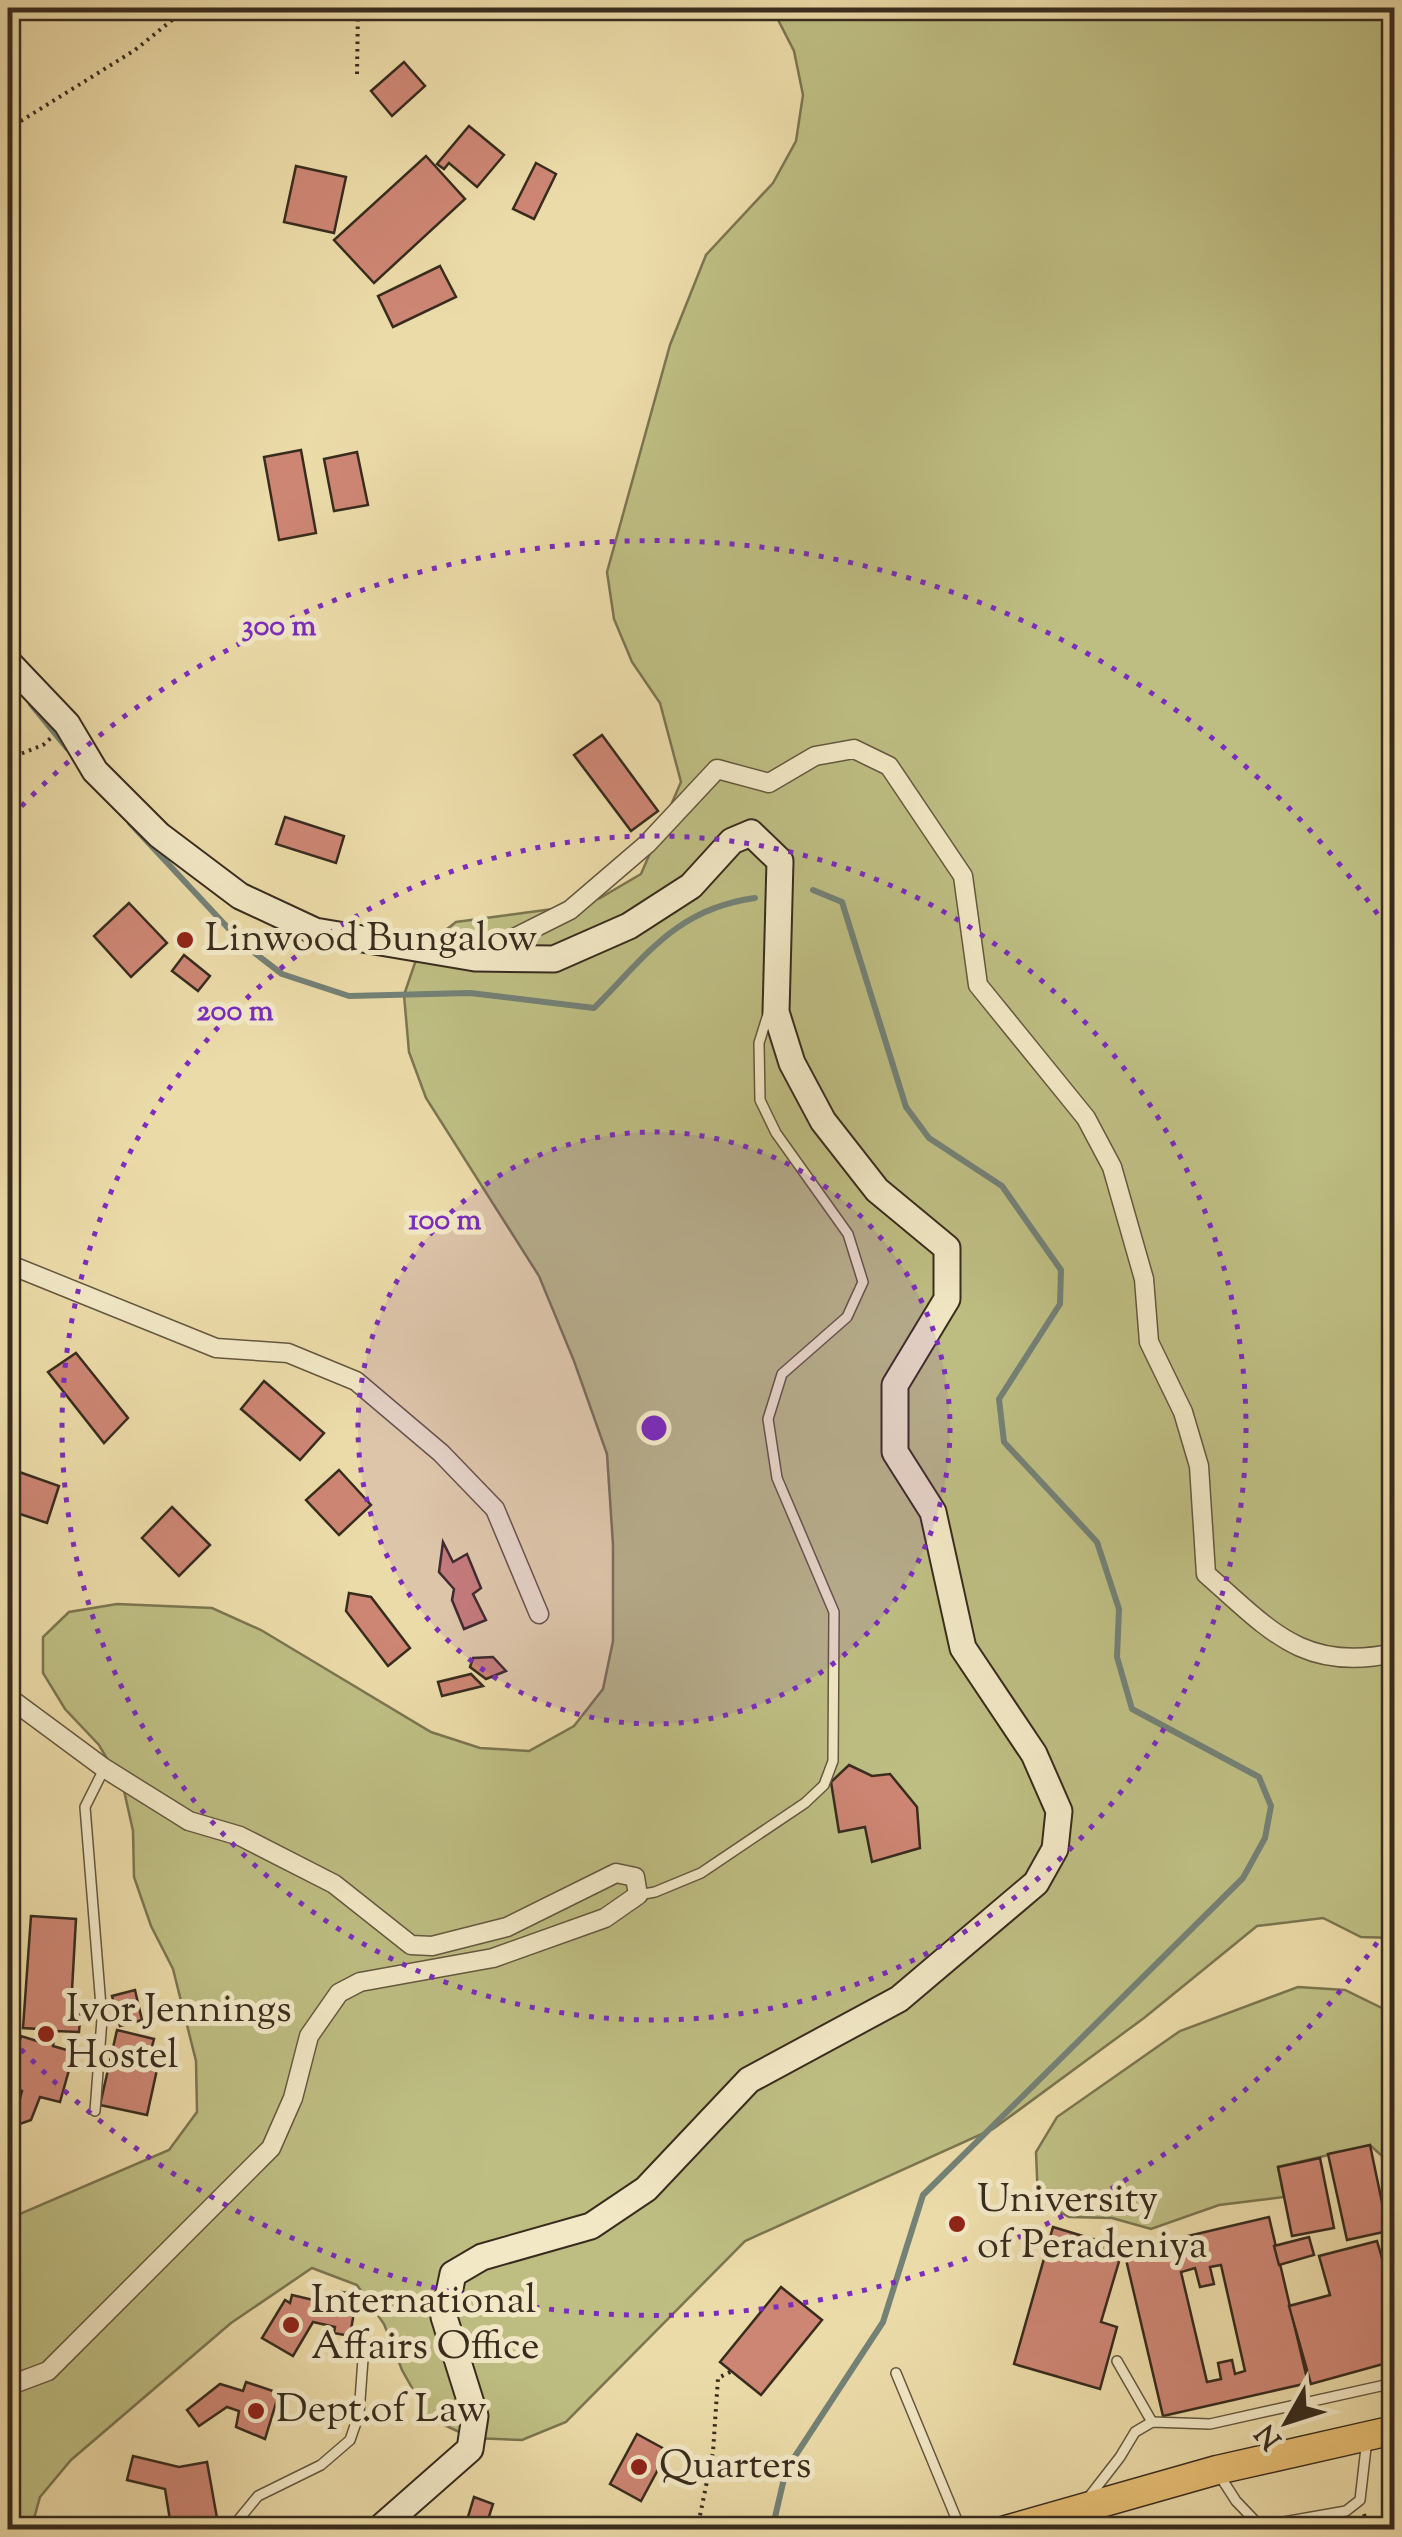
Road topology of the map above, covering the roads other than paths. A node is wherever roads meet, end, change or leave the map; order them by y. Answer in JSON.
{"nodes":[{"id":1,"x":8,"y":662,"type":"edge"},
{"id":2,"x":475,"y":958,"type":"junction"},
{"id":3,"x":778,"y":983,"type":"junction"},
{"id":4,"x":8,"y":1264,"type":"edge"},
{"id":5,"x":538,"y":1614,"type":"dead end"},
{"id":6,"x":1394,"y":1653,"type":"edge"},
{"id":7,"x":8,"y":1697,"type":"edge"},
{"id":8,"x":104,"y":1768,"type":"junction"},
{"id":9,"x":638,"y":1895,"type":"junction"},
{"id":10,"x":95,"y":2111,"type":"dead end"},
{"id":11,"x":363,"y":2358,"type":"dead end"},
{"id":12,"x":1117,"y":2362,"type":"dead end"},
{"id":13,"x":896,"y":2373,"type":"dead end"},
{"id":14,"x":1394,"y":2383,"type":"edge"},
{"id":15,"x":8,"y":2386,"type":"edge"},
{"id":16,"x":1152,"y":2422,"type":"junction"},
{"id":17,"x":1381,"y":2433,"type":"edge"},
{"id":18,"x":1217,"y":2470,"type":"junction"},
{"id":19,"x":1078,"y":2511,"type":"junction"},
{"id":20,"x":230,"y":2530,"type":"edge"},
{"id":21,"x":378,"y":2530,"type":"edge"},
{"id":22,"x":961,"y":2530,"type":"edge"},
{"id":23,"x":1006,"y":2530,"type":"edge"}],
"edges":[{"from":1,"to":2,"type":"street"},
{"from":2,"to":3,"type":"street"},
{"from":2,"to":6,"type":"street"},
{"from":3,"to":9,"type":"lane"},
{"from":3,"to":21,"type":"street"},
{"from":4,"to":5,"type":"street"},
{"from":7,"to":8,"type":"street"},
{"from":8,"to":9,"type":"street"},
{"from":8,"to":10,"type":"lane"},
{"from":9,"to":15,"type":"street"},
{"from":11,"to":20,"type":"lane"},
{"from":12,"to":16,"type":"lane"},
{"from":13,"to":22,"type":"lane"},
{"from":14,"to":16,"type":"lane"},
{"from":16,"to":19,"type":"lane"},
{"from":17,"to":18,"type":"main road"},
{"from":17,"to":18,"type":"lane"},
{"from":18,"to":19,"type":"main road"},
{"from":19,"to":23,"type":"main road"}]}
